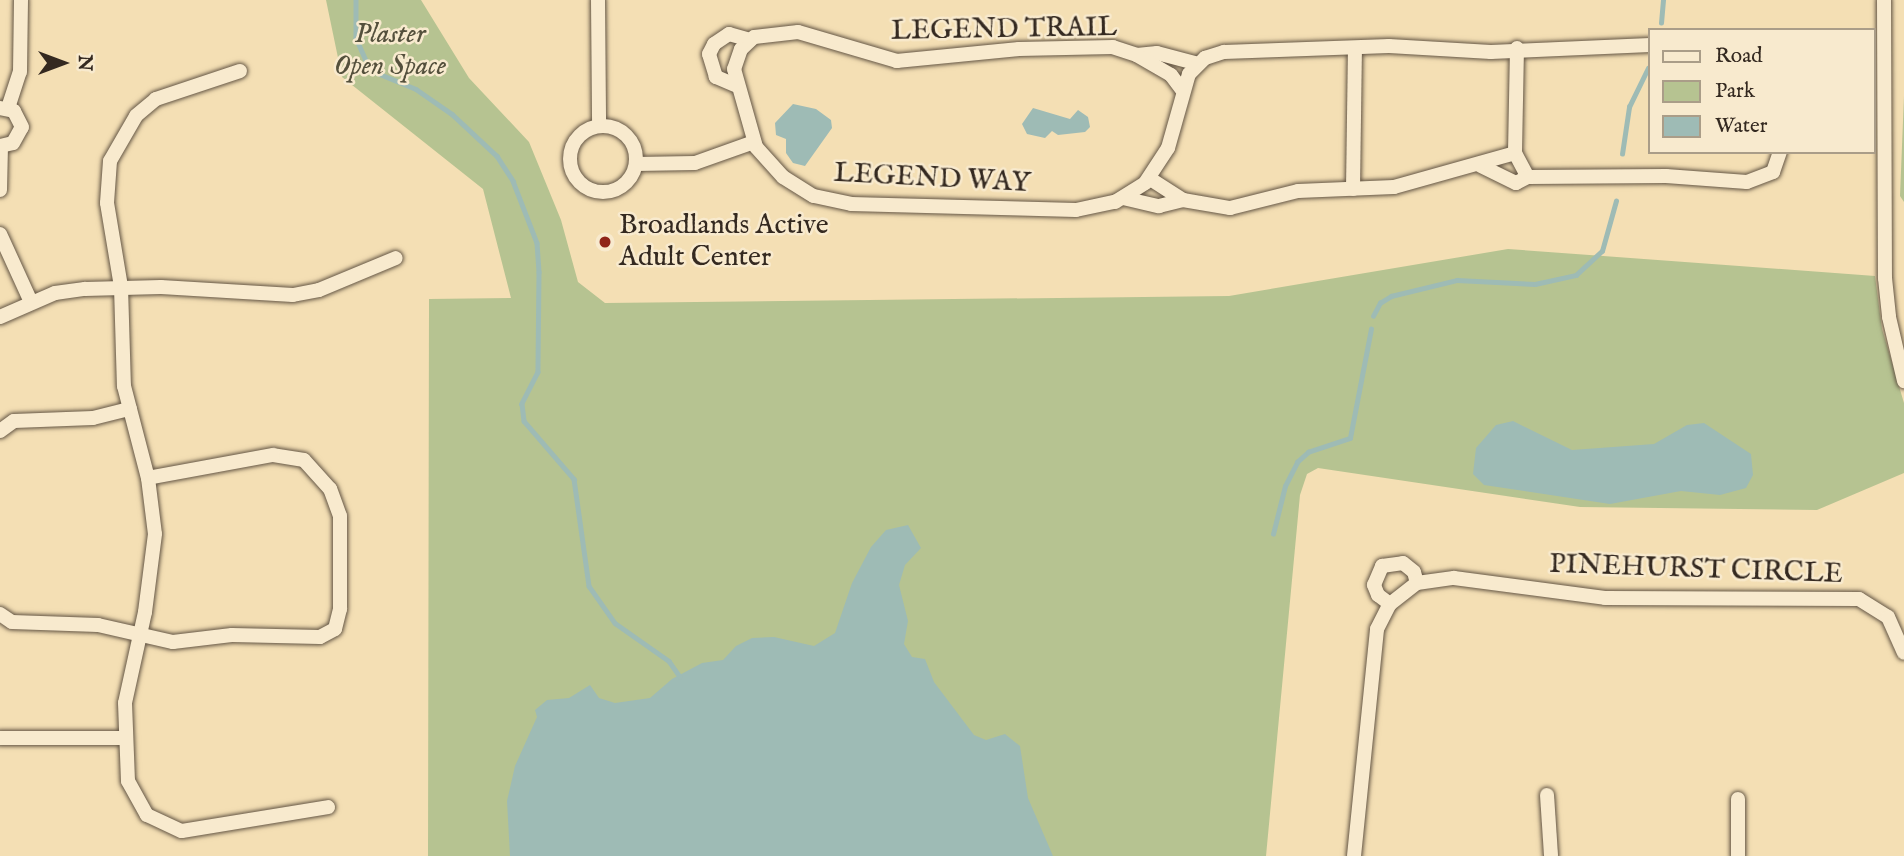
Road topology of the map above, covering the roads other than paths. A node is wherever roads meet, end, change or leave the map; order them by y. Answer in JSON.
{"nodes":[{"id":1,"x":21,"y":0,"type":"edge"},
{"id":2,"x":598,"y":0,"type":"edge"},
{"id":3,"x":607,"y":0,"type":"edge"},
{"id":4,"x":1882,"y":3,"type":"edge"},
{"id":5,"x":599,"y":22,"type":"junction"},
{"id":6,"x":750,"y":40,"type":"junction"},
{"id":7,"x":1648,"y":45,"type":"edge"},
{"id":8,"x":1355,"y":48,"type":"junction"},
{"id":9,"x":1517,"y":48,"type":"junction"},
{"id":10,"x":1138,"y":55,"type":"junction"},
{"id":11,"x":1199,"y":64,"type":"junction"},
{"id":12,"x":1879,"y":66,"type":"edge"},
{"id":13,"x":240,"y":71,"type":"dead end"},
{"id":14,"x":735,"y":85,"type":"junction"},
{"id":15,"x":1183,"y":91,"type":"junction"},
{"id":16,"x":4,"y":108,"type":"edge"},
{"id":17,"x":599,"y":126,"type":"junction"},
{"id":18,"x":754,"y":142,"type":"junction"},
{"id":19,"x":1,"y":146,"type":"edge"},
{"id":20,"x":1515,"y":153,"type":"junction"},
{"id":21,"x":1779,"y":154,"type":"edge"},
{"id":22,"x":636,"y":164,"type":"junction"},
{"id":23,"x":1481,"y":166,"type":"junction"},
{"id":24,"x":1528,"y":177,"type":"junction"},
{"id":25,"x":1149,"y":178,"type":"junction"},
{"id":26,"x":1353,"y":189,"type":"junction"},
{"id":27,"x":0,"y":190,"type":"edge"},
{"id":28,"x":1123,"y":198,"type":"junction"},
{"id":29,"x":1183,"y":200,"type":"junction"},
{"id":30,"x":0,"y":234,"type":"edge"},
{"id":31,"x":396,"y":258,"type":"dead end"},
{"id":32,"x":121,"y":287,"type":"junction"},
{"id":33,"x":31,"y":302,"type":"junction"},
{"id":34,"x":0,"y":317,"type":"edge"},
{"id":35,"x":1904,"y":381,"type":"edge"},
{"id":36,"x":130,"y":409,"type":"junction"},
{"id":37,"x":0,"y":431,"type":"edge"},
{"id":38,"x":148,"y":478,"type":"junction"},
{"id":39,"x":1417,"y":583,"type":"junction"},
{"id":40,"x":1390,"y":604,"type":"junction"},
{"id":41,"x":0,"y":614,"type":"edge"},
{"id":42,"x":139,"y":635,"type":"junction"},
{"id":43,"x":1904,"y":653,"type":"edge"},
{"id":44,"x":0,"y":738,"type":"edge"},
{"id":45,"x":126,"y":738,"type":"junction"},
{"id":46,"x":1547,"y":795,"type":"dead end"},
{"id":47,"x":1738,"y":799,"type":"dead end"},
{"id":48,"x":328,"y":807,"type":"dead end"},
{"id":49,"x":1354,"y":856,"type":"edge"},
{"id":50,"x":1551,"y":856,"type":"edge"},
{"id":51,"x":1738,"y":856,"type":"edge"}],
"edges":[{"from":1,"to":16,"type":"street"},
{"from":2,"to":5,"type":"street"},
{"from":3,"to":5,"type":"street"},
{"from":4,"to":12,"type":"street"},
{"from":5,"to":17,"type":"street"},
{"from":6,"to":10,"type":"street","name":"LEGEND TRAIL"},
{"from":6,"to":14,"type":"street","name":"LEGEND TRAIL"},
{"from":6,"to":14,"type":"street","name":"LEGEND TRAIL"},
{"from":7,"to":9,"type":"street"},
{"from":8,"to":9,"type":"street"},
{"from":8,"to":11,"type":"street"},
{"from":8,"to":26,"type":"street"},
{"from":9,"to":20,"type":"street"},
{"from":10,"to":11,"type":"street","name":"LEGEND TRAIL"},
{"from":10,"to":15,"type":"street","name":"LEGEND TRAIL"},
{"from":11,"to":15,"type":"street"},
{"from":12,"to":35,"type":"street"},
{"from":13,"to":32,"type":"street"},
{"from":14,"to":18,"type":"street","name":"LEGEND TRAIL"},
{"from":15,"to":25,"type":"street","name":"LEGEND WAY"},
{"from":16,"to":19,"type":"street"},
{"from":17,"to":22,"type":"street"},
{"from":17,"to":22,"type":"street"},
{"from":18,"to":22,"type":"street"},
{"from":18,"to":28,"type":"street","name":"LEGEND WAY"},
{"from":19,"to":27,"type":"street"},
{"from":20,"to":23,"type":"street","name":"LEGEND WAY"},
{"from":20,"to":24,"type":"street"},
{"from":21,"to":24,"type":"street"},
{"from":23,"to":24,"type":"street"},
{"from":23,"to":26,"type":"street","name":"LEGEND WAY"},
{"from":25,"to":28,"type":"street","name":"LEGEND WAY"},
{"from":25,"to":29,"type":"street","name":"LEGEND WAY"},
{"from":26,"to":29,"type":"street","name":"LEGEND WAY"},
{"from":28,"to":29,"type":"street","name":"LEGEND WAY"},
{"from":30,"to":33,"type":"street"},
{"from":31,"to":32,"type":"street"},
{"from":32,"to":33,"type":"street"},
{"from":32,"to":36,"type":"street"},
{"from":33,"to":34,"type":"street"},
{"from":36,"to":37,"type":"street"},
{"from":36,"to":38,"type":"street"},
{"from":38,"to":42,"type":"street"},
{"from":38,"to":42,"type":"street"},
{"from":39,"to":40,"type":"street"},
{"from":39,"to":40,"type":"street"},
{"from":39,"to":43,"type":"street","name":"PINEHURST CIRCLE"},
{"from":40,"to":49,"type":"street"},
{"from":41,"to":42,"type":"street"},
{"from":42,"to":45,"type":"street"},
{"from":44,"to":45,"type":"street"},
{"from":45,"to":48,"type":"street"},
{"from":46,"to":50,"type":"street"},
{"from":47,"to":51,"type":"street"}]}
